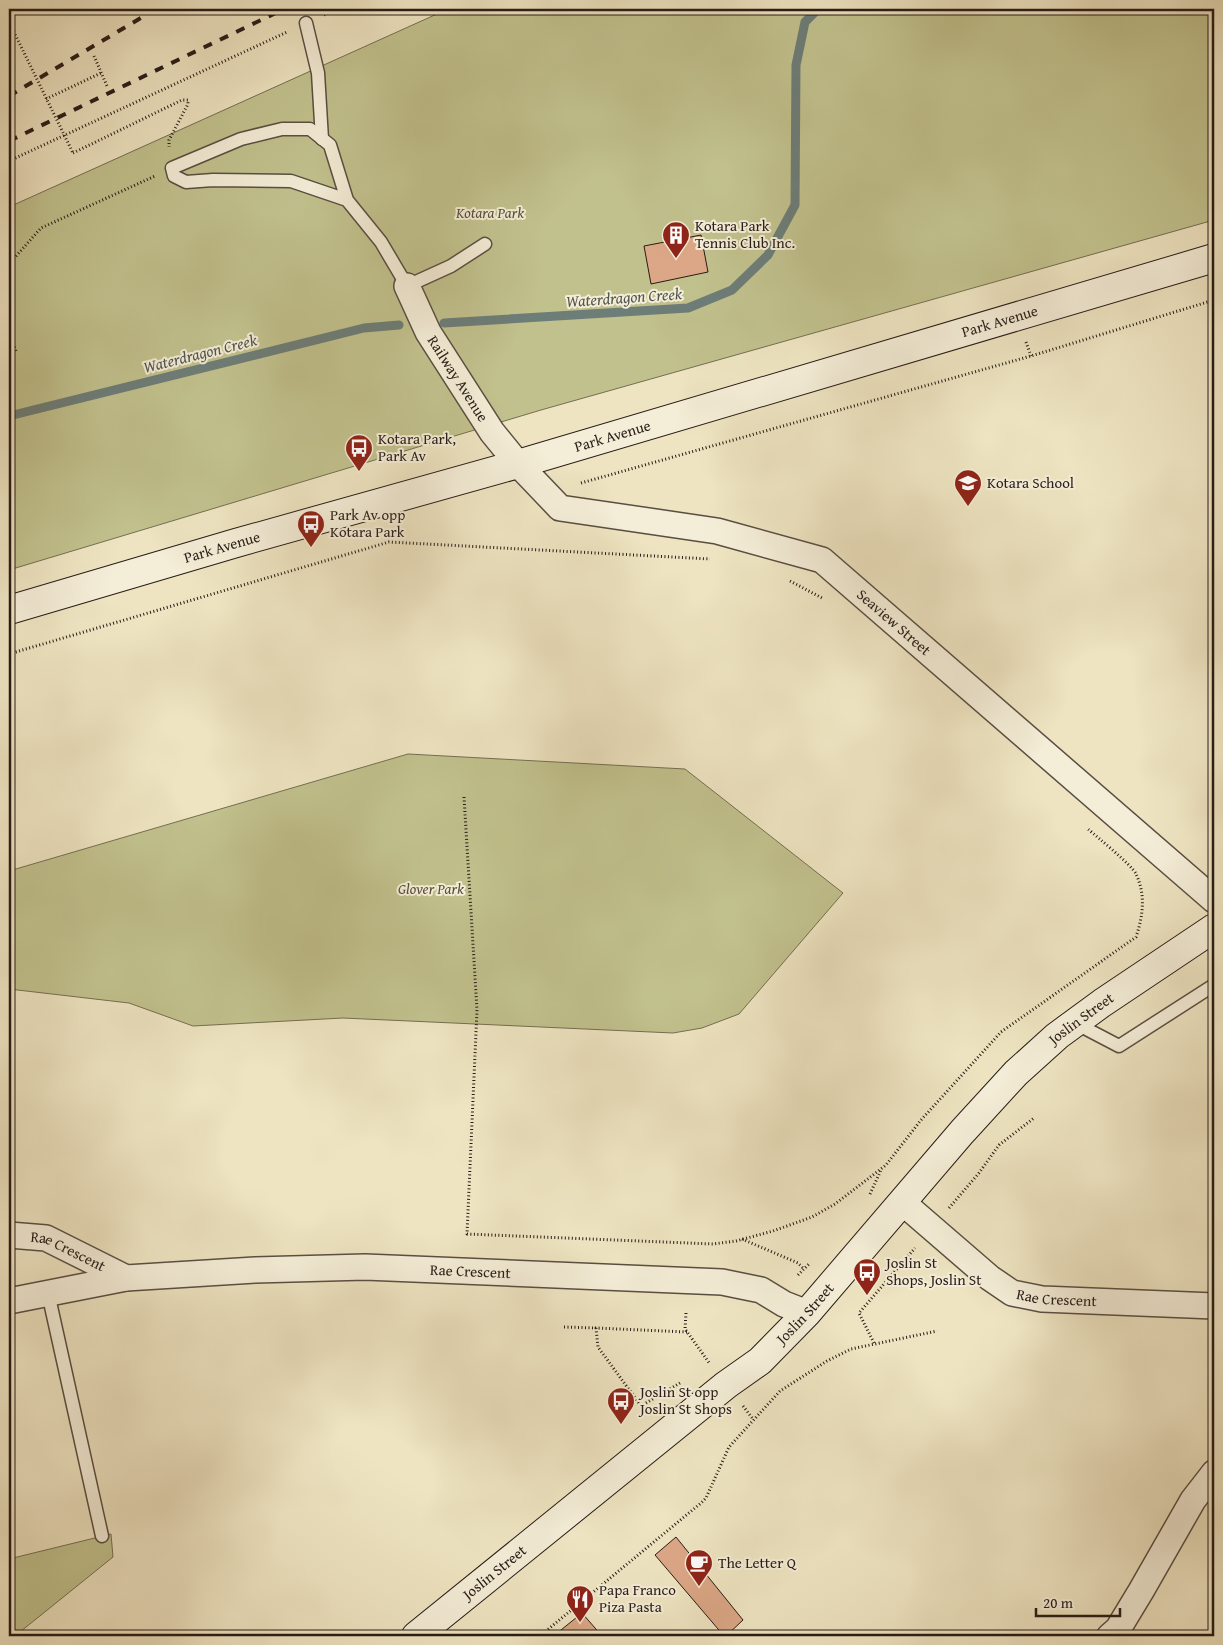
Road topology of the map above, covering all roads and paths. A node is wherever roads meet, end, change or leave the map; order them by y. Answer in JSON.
{"nodes":[{"id":1,"x":337,"y":9,"type":"edge"},
{"id":2,"x":9,"y":22,"type":"edge"},
{"id":3,"x":306,"y":23,"type":"junction"},
{"id":4,"x":94,"y":56,"type":"dead end"},
{"id":5,"x":101,"y":72,"type":"junction"},
{"id":6,"x":107,"y":86,"type":"dead end"},
{"id":7,"x":46,"y":99,"type":"junction"},
{"id":8,"x":322,"y":139,"type":"junction"},
{"id":9,"x":169,"y":140,"type":"dead end"},
{"id":10,"x":9,"y":161,"type":"edge"},
{"id":11,"x":172,"y":168,"type":"junction"},
{"id":12,"x":347,"y":200,"type":"junction"},
{"id":13,"x":484,"y":244,"type":"dead end"},
{"id":14,"x":1214,"y":258,"type":"edge"},
{"id":15,"x":9,"y":264,"type":"edge"},
{"id":16,"x":406,"y":286,"type":"junction"},
{"id":17,"x":1214,"y":300,"type":"edge"},
{"id":18,"x":9,"y":334,"type":"edge"},
{"id":19,"x":1025,"y":336,"type":"dead end"},
{"id":20,"x":16,"y":351,"type":"dead end"},
{"id":21,"x":1031,"y":356,"type":"junction"},
{"id":22,"x":518,"y":464,"type":"junction"},
{"id":23,"x":560,"y":508,"type":"junction"},
{"id":24,"x":710,"y":559,"type":"dead end"},
{"id":25,"x":784,"y":578,"type":"dead end"},
{"id":26,"x":828,"y":601,"type":"dead end"},
{"id":27,"x":9,"y":610,"type":"edge"},
{"id":28,"x":9,"y":654,"type":"edge"},
{"id":29,"x":464,"y":797,"type":"dead end"},
{"id":30,"x":1086,"y":828,"type":"dead end"},
{"id":31,"x":1214,"y":900,"type":"edge"},
{"id":32,"x":1214,"y":928,"type":"edge"},
{"id":33,"x":1214,"y":984,"type":"edge"},
{"id":34,"x":1075,"y":1023,"type":"junction"},
{"id":35,"x":1034,"y":1118,"type":"dead end"},
{"id":36,"x":882,"y":1168,"type":"junction"},
{"id":37,"x":870,"y":1194,"type":"dead end"},
{"id":38,"x":902,"y":1202,"type":"junction"},
{"id":39,"x":948,"y":1209,"type":"dead end"},
{"id":40,"x":9,"y":1235,"type":"edge"},
{"id":41,"x":742,"y":1239,"type":"junction"},
{"id":42,"x":918,"y":1246,"type":"dead end"},
{"id":43,"x":814,"y":1259,"type":"dead end"},
{"id":44,"x":804,"y":1269,"type":"junction"},
{"id":45,"x":798,"y":1275,"type":"dead end"},
{"id":46,"x":126,"y":1278,"type":"junction"},
{"id":47,"x":48,"y":1294,"type":"junction"},
{"id":48,"x":9,"y":1301,"type":"edge"},
{"id":49,"x":1214,"y":1306,"type":"edge"},
{"id":50,"x":686,"y":1313,"type":"dead end"},
{"id":51,"x":807,"y":1313,"type":"junction"},
{"id":52,"x":564,"y":1327,"type":"dead end"},
{"id":53,"x":596,"y":1328,"type":"junction"},
{"id":54,"x":937,"y":1330,"type":"dead end"},
{"id":55,"x":687,"y":1332,"type":"junction"},
{"id":56,"x":874,"y":1343,"type":"junction"},
{"id":57,"x":703,"y":1367,"type":"dead end"},
{"id":58,"x":684,"y":1381,"type":"dead end"},
{"id":59,"x":741,"y":1403,"type":"dead end"},
{"id":60,"x":753,"y":1420,"type":"junction"},
{"id":61,"x":1214,"y":1473,"type":"edge"},
{"id":62,"x":102,"y":1536,"type":"dead end"},
{"id":63,"x":416,"y":1636,"type":"edge"},
{"id":64,"x":540,"y":1636,"type":"edge"},
{"id":65,"x":1110,"y":1636,"type":"edge"}],
"edges":[{"from":1,"to":3,"type":"path"},
{"from":2,"to":7,"type":"path","bridge":true},
{"from":3,"to":8,"type":"lane"},
{"from":3,"to":10,"type":"path"},
{"from":4,"to":5,"type":"path"},
{"from":5,"to":6,"type":"path"},
{"from":5,"to":7,"type":"path"},
{"from":7,"to":9,"type":"path","bridge":true},
{"from":8,"to":11,"type":"lane"},
{"from":8,"to":12,"type":"lane"},
{"from":11,"to":12,"type":"lane"},
{"from":11,"to":15,"type":"path"},
{"from":12,"to":16,"type":"lane"},
{"from":13,"to":16,"type":"lane"},
{"from":14,"to":22,"type":"main road","name":"Park Avenue"},
{"from":16,"to":22,"type":"street","name":"Railway Avenue"},
{"from":17,"to":21,"type":"path"},
{"from":18,"to":20,"type":"path"},
{"from":19,"to":21,"type":"path"},
{"from":21,"to":23,"type":"path"},
{"from":22,"to":23,"type":"street"},
{"from":22,"to":27,"type":"main road","name":"Park Avenue"},
{"from":23,"to":31,"type":"street","name":"Seaview Street"},
{"from":24,"to":28,"type":"path"},
{"from":25,"to":26,"type":"path"},
{"from":29,"to":41,"type":"path"},
{"from":30,"to":36,"type":"path"},
{"from":32,"to":34,"type":"main road","name":"Joslin Street"},
{"from":33,"to":34,"type":"lane"},
{"from":34,"to":38,"type":"main road","name":"Joslin Street"},
{"from":35,"to":39,"type":"path"},
{"from":36,"to":37,"type":"path"},
{"from":36,"to":41,"type":"path"},
{"from":38,"to":49,"type":"street","name":"Rae Crescent"},
{"from":38,"to":51,"type":"main road","name":"Joslin Street"},
{"from":40,"to":46,"type":"street","name":"Rae Crescent"},
{"from":41,"to":44,"type":"path"},
{"from":42,"to":56,"type":"path"},
{"from":43,"to":44,"type":"path"},
{"from":44,"to":45,"type":"path"},
{"from":46,"to":47,"type":"street","name":"Rae Crescent"},
{"from":46,"to":51,"type":"street","name":"Rae Crescent"},
{"from":47,"to":48,"type":"street","name":"Rae Crescent"},
{"from":47,"to":62,"type":"lane"},
{"from":50,"to":55,"type":"path"},
{"from":51,"to":63,"type":"main road","name":"Joslin Street"},
{"from":52,"to":53,"type":"path"},
{"from":53,"to":55,"type":"path"},
{"from":53,"to":58,"type":"path"},
{"from":54,"to":56,"type":"path"},
{"from":55,"to":57,"type":"path"},
{"from":56,"to":60,"type":"path"},
{"from":59,"to":60,"type":"path"},
{"from":60,"to":64,"type":"path"},
{"from":61,"to":65,"type":"street"}]}
